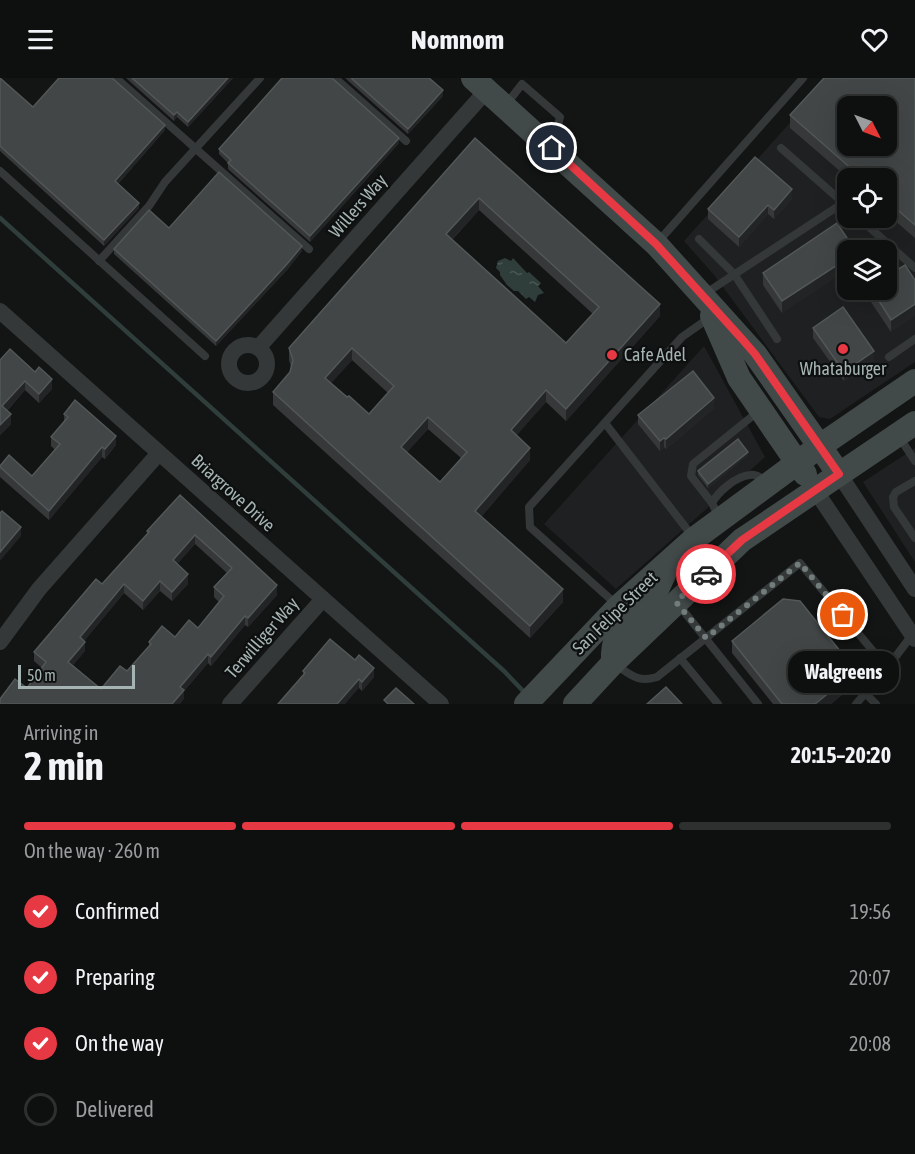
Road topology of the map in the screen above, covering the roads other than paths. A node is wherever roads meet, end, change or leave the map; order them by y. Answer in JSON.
{"nodes":[{"id":1,"x":116,"y":78,"type":"edge"},
{"id":2,"x":260,"y":78,"type":"edge"},
{"id":3,"x":335,"y":78,"type":"edge"},
{"id":4,"x":803,"y":78,"type":"edge"},
{"id":5,"x":480,"y":84,"type":"edge"},
{"id":6,"x":406,"y":141,"type":"dead end"},
{"id":7,"x":196,"y":148,"type":"junction"},
{"id":8,"x":782,"y":148,"type":"dead end"},
{"id":9,"x":0,"y":171,"type":"edge"},
{"id":10,"x":837,"y":198,"type":"edge"},
{"id":11,"x":837,"y":210,"type":"edge"},
{"id":12,"x":870,"y":228,"type":"edge"},
{"id":13,"x":699,"y":239,"type":"dead end"},
{"id":14,"x":656,"y":244,"type":"junction"},
{"id":15,"x":309,"y":249,"type":"dead end"},
{"id":16,"x":99,"y":261,"type":"junction"},
{"id":17,"x":915,"y":268,"type":"edge"},
{"id":18,"x":734,"y":274,"type":"junction"},
{"id":19,"x":707,"y":305,"type":"junction"},
{"id":20,"x":0,"y":311,"type":"edge"},
{"id":21,"x":777,"y":339,"type":"dead end"},
{"id":22,"x":915,"y":339,"type":"edge"},
{"id":23,"x":258,"y":348,"type":"dead end"},
{"id":24,"x":205,"y":356,"type":"dead end"},
{"id":25,"x":889,"y":357,"type":"dead end"},
{"id":26,"x":915,"y":381,"type":"edge"},
{"id":27,"x":761,"y":410,"type":"junction"},
{"id":28,"x":605,"y":423,"type":"junction"},
{"id":29,"x":906,"y":429,"type":"edge"},
{"id":30,"x":820,"y":446,"type":"junction"},
{"id":31,"x":159,"y":453,"type":"junction"},
{"id":32,"x":915,"y":461,"type":"edge"},
{"id":33,"x":797,"y":463,"type":"junction"},
{"id":34,"x":839,"y":474,"type":"junction"},
{"id":35,"x":915,"y":481,"type":"edge"},
{"id":36,"x":815,"y":490,"type":"junction"},
{"id":37,"x":716,"y":512,"type":"junction"},
{"id":38,"x":915,"y":538,"type":"edge"},
{"id":39,"x":694,"y":539,"type":"junction"},
{"id":40,"x":674,"y":557,"type":"junction"},
{"id":41,"x":915,"y":589,"type":"edge"},
{"id":42,"x":323,"y":599,"type":"junction"},
{"id":43,"x":676,"y":602,"type":"junction"},
{"id":44,"x":618,"y":607,"type":"junction"},
{"id":45,"x":914,"y":633,"type":"edge"},
{"id":46,"x":706,"y":638,"type":"junction"},
{"id":47,"x":0,"y":642,"type":"edge"},
{"id":48,"x":680,"y":658,"type":"junction"},
{"id":49,"x":613,"y":663,"type":"junction"},
{"id":50,"x":887,"y":668,"type":"junction"},
{"id":51,"x":865,"y":693,"type":"junction"},
{"id":52,"x":230,"y":704,"type":"edge"},
{"id":53,"x":441,"y":704,"type":"edge"},
{"id":54,"x":526,"y":704,"type":"edge"},
{"id":55,"x":575,"y":704,"type":"edge"},
{"id":56,"x":718,"y":704,"type":"edge"},
{"id":57,"x":758,"y":704,"type":"edge"},
{"id":58,"x":856,"y":704,"type":"edge"},
{"id":59,"x":876,"y":704,"type":"edge"}],
"edges":[{"from":1,"to":7,"type":"lane"},
{"from":2,"to":7,"type":"lane"},
{"from":3,"to":6,"type":"lane"},
{"from":4,"to":14,"type":"lane"},
{"from":5,"to":14,"type":"main road"},
{"from":5,"to":23,"type":"street","name":"Willers Way"},
{"from":7,"to":15,"type":"lane"},
{"from":7,"to":16,"type":"lane"},
{"from":8,"to":10,"type":"lane"},
{"from":9,"to":16,"type":"lane"},
{"from":11,"to":18,"type":"lane"},
{"from":12,"to":17,"type":"lane"},
{"from":13,"to":18,"type":"lane"},
{"from":14,"to":19,"type":"main road"},
{"from":16,"to":24,"type":"lane"},
{"from":18,"to":19,"type":"lane"},
{"from":18,"to":21,"type":"lane"},
{"from":19,"to":27,"type":"main road"},
{"from":19,"to":28,"type":"lane"},
{"from":19,"to":30,"type":"main road"},
{"from":20,"to":31,"type":"street","name":"Briargrove Drive"},
{"from":22,"to":25,"type":"lane"},
{"from":26,"to":30,"type":"main road","name":"San Felipe Street"},
{"from":27,"to":33,"type":"main road"},
{"from":27,"to":37,"type":"lane"},
{"from":28,"to":39,"type":"lane"},
{"from":28,"to":44,"type":"lane"},
{"from":29,"to":32,"type":"lane"},
{"from":29,"to":34,"type":"main road","name":"San Felipe Street"},
{"from":30,"to":33,"type":"main road","name":"San Felipe Street"},
{"from":30,"to":34,"type":"main road"},
{"from":31,"to":42,"type":"street","name":"Briargrove Drive"},
{"from":31,"to":47,"type":"street"},
{"from":33,"to":36,"type":"main road"},
{"from":33,"to":37,"type":"main road","name":"San Felipe Street"},
{"from":34,"to":36,"type":"main road","name":"San Felipe Street"},
{"from":34,"to":41,"type":"street"},
{"from":35,"to":38,"type":"lane"},
{"from":36,"to":43,"type":"main road","name":"San Felipe Street"},
{"from":36,"to":45,"type":"street"},
{"from":37,"to":39,"type":"main road","name":"San Felipe Street"},
{"from":39,"to":40,"type":"main road","name":"San Felipe Street"},
{"from":40,"to":44,"type":"main road","name":"San Felipe Street"},
{"from":40,"to":49,"type":"main road"},
{"from":42,"to":52,"type":"street","name":"Terwilliger Way"},
{"from":42,"to":53,"type":"street","name":"Briargrove Drive"},
{"from":43,"to":46,"type":"lane"},
{"from":43,"to":49,"type":"main road","name":"San Felipe Street"},
{"from":44,"to":54,"type":"main road","name":"San Felipe Street"},
{"from":45,"to":50,"type":"lane"},
{"from":46,"to":48,"type":"lane"},
{"from":46,"to":50,"type":"lane"},
{"from":46,"to":57,"type":"lane"},
{"from":48,"to":49,"type":"lane"},
{"from":48,"to":56,"type":"lane"},
{"from":49,"to":55,"type":"main road","name":"San Felipe Street"},
{"from":50,"to":51,"type":"lane"},
{"from":51,"to":58,"type":"lane"},
{"from":51,"to":59,"type":"lane"}]}
